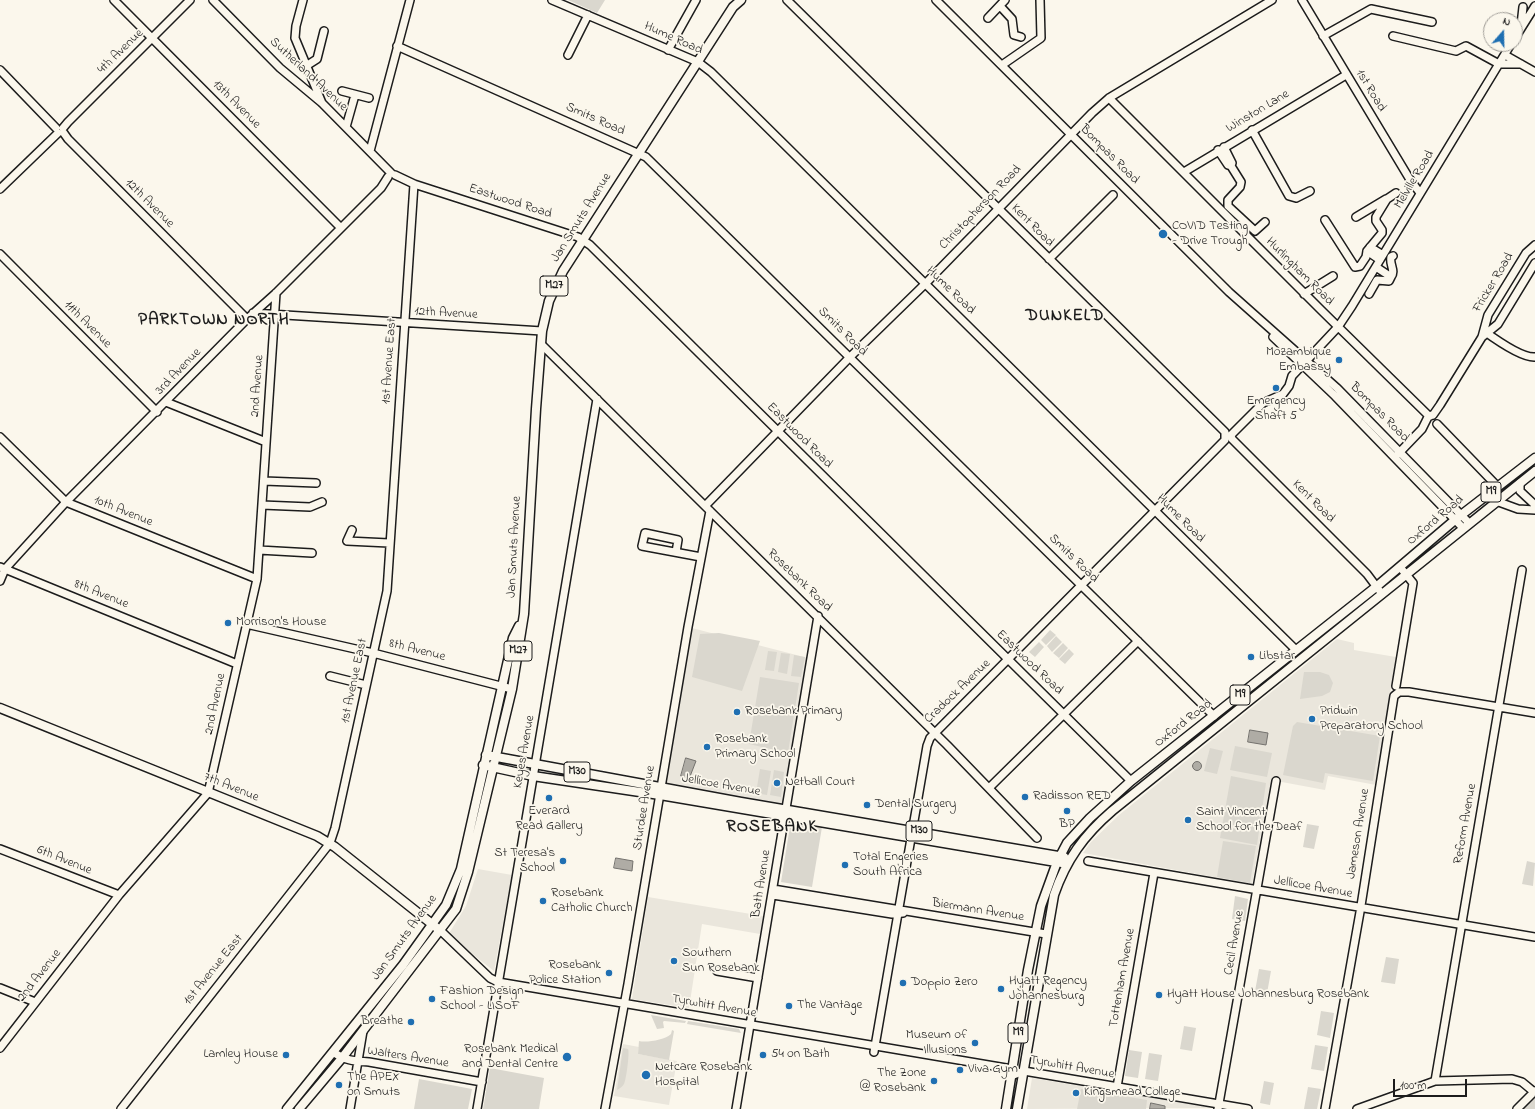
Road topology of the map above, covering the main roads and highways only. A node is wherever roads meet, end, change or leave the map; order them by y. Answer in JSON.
{"nodes":[{"id":1,"x":741,"y":0,"type":"edge"},
{"id":2,"x":734,"y":4,"type":"edge"},
{"id":3,"x":1535,"y":458,"type":"edge"},
{"id":4,"x":1535,"y":471,"type":"edge"},
{"id":5,"x":1411,"y":558,"type":"junction"},
{"id":6,"x":1417,"y":565,"type":"junction"},
{"id":7,"x":1386,"y":578,"type":"junction"},
{"id":8,"x":1392,"y":585,"type":"junction"},
{"id":9,"x":524,"y":614,"type":"junction"},
{"id":10,"x":1332,"y":621,"type":"junction"},
{"id":11,"x":1339,"y":628,"type":"junction"},
{"id":12,"x":1296,"y":650,"type":"junction"},
{"id":13,"x":1308,"y":653,"type":"junction"},
{"id":14,"x":1298,"y":661,"type":"junction"},
{"id":15,"x":0,"y":708,"type":"edge"},
{"id":16,"x":1214,"y":716,"type":"junction"},
{"id":17,"x":1220,"y":724,"type":"junction"},
{"id":18,"x":486,"y":755,"type":"junction"},
{"id":19,"x":495,"y":757,"type":"junction"},
{"id":20,"x":483,"y":765,"type":"junction"},
{"id":21,"x":492,"y":768,"type":"junction"},
{"id":22,"x":1131,"y":781,"type":"junction"},
{"id":23,"x":1139,"y":790,"type":"junction"},
{"id":24,"x":660,"y":791,"type":"junction"},
{"id":25,"x":1058,"y":858,"type":"junction"},
{"id":26,"x":1068,"y":862,"type":"junction"},
{"id":27,"x":434,"y":924,"type":"junction"},
{"id":28,"x":440,"y":931,"type":"junction"},
{"id":29,"x":287,"y":1109,"type":"edge"},
{"id":30,"x":299,"y":1109,"type":"edge"},
{"id":31,"x":1006,"y":1109,"type":"edge"},
{"id":32,"x":1017,"y":1109,"type":"edge"}],
"edges":[{"from":1,"to":2,"type":"main road","name":"Jan Smuts Avenue","number":"M27"},
{"from":2,"to":9,"type":"main road","name":"Jan Smuts Avenue","number":"M27"},
{"from":3,"to":5,"type":"main road","name":"Oxford Road","number":"M9"},
{"from":4,"to":6,"type":"main road","name":"Oxford Road","number":"M9"},
{"from":5,"to":6,"type":"main road"},
{"from":5,"to":7,"type":"main road","name":"Oxford Road","number":"M9"},
{"from":6,"to":8,"type":"main road","name":"Oxford Road","number":"M9"},
{"from":7,"to":8,"type":"main road"},
{"from":7,"to":10,"type":"main road","name":"Oxford Road","number":"M9"},
{"from":8,"to":11,"type":"main road","name":"Oxford Road","number":"M9"},
{"from":9,"to":18,"type":"main road","name":"Jan Smuts Avenue","number":"M27"},
{"from":9,"to":19,"type":"main road","name":"Jan Smuts Avenue","number":"M27"},
{"from":10,"to":11,"type":"main road"},
{"from":10,"to":12,"type":"main road","name":"Oxford Road","number":"M9"},
{"from":11,"to":13,"type":"main road","name":"Oxford Road","number":"M9"},
{"from":12,"to":13,"type":"main road"},
{"from":12,"to":14,"type":"main road"},
{"from":12,"to":16,"type":"main road","name":"Oxford Road","number":"M9"},
{"from":13,"to":14,"type":"main road","name":"Oxford Road","number":"M9"},
{"from":14,"to":17,"type":"main road","name":"Oxford Road","number":"M9"},
{"from":15,"to":27,"type":"main road","name":"7th Avenue"},
{"from":16,"to":17,"type":"main road"},
{"from":16,"to":22,"type":"main road","name":"Oxford Road","number":"M9"},
{"from":17,"to":23,"type":"main road","name":"Oxford Road","number":"M9"},
{"from":18,"to":19,"type":"main road","name":"Jellicoe Avenue","number":"M30"},
{"from":18,"to":20,"type":"main road","name":"Jan Smuts Avenue","number":"M27"},
{"from":19,"to":21,"type":"main road","name":"Jan Smuts Avenue","number":"M27"},
{"from":19,"to":24,"type":"main road","name":"Jellicoe Avenue","number":"M30"},
{"from":20,"to":21,"type":"main road","name":"Jellicoe Avenue","number":"M30"},
{"from":20,"to":27,"type":"main road","name":"Jan Smuts Avenue","number":"M27"},
{"from":21,"to":24,"type":"main road","name":"Jellicoe Avenue","number":"M30"},
{"from":21,"to":28,"type":"main road","name":"Jan Smuts Avenue","number":"M27"},
{"from":22,"to":23,"type":"main road"},
{"from":22,"to":25,"type":"main road","name":"Oxford Road","number":"M9"},
{"from":23,"to":26,"type":"main road","name":"Oxford Road","number":"M9"},
{"from":24,"to":25,"type":"main road","name":"Jellicoe Avenue","number":"M30"},
{"from":25,"to":26,"type":"main road","name":"Jellicoe Avenue","number":"M30"},
{"from":25,"to":31,"type":"main road","name":"Oxford Road","number":"M9"},
{"from":26,"to":32,"type":"main road","name":"Oxford Road","number":"M9"},
{"from":27,"to":28,"type":"main road","name":"Tyrwhitt Avenue"},
{"from":27,"to":29,"type":"main road","name":"Jan Smuts Avenue","number":"M27"},
{"from":28,"to":30,"type":"main road","name":"Jan Smuts Avenue","number":"M27"}]}
